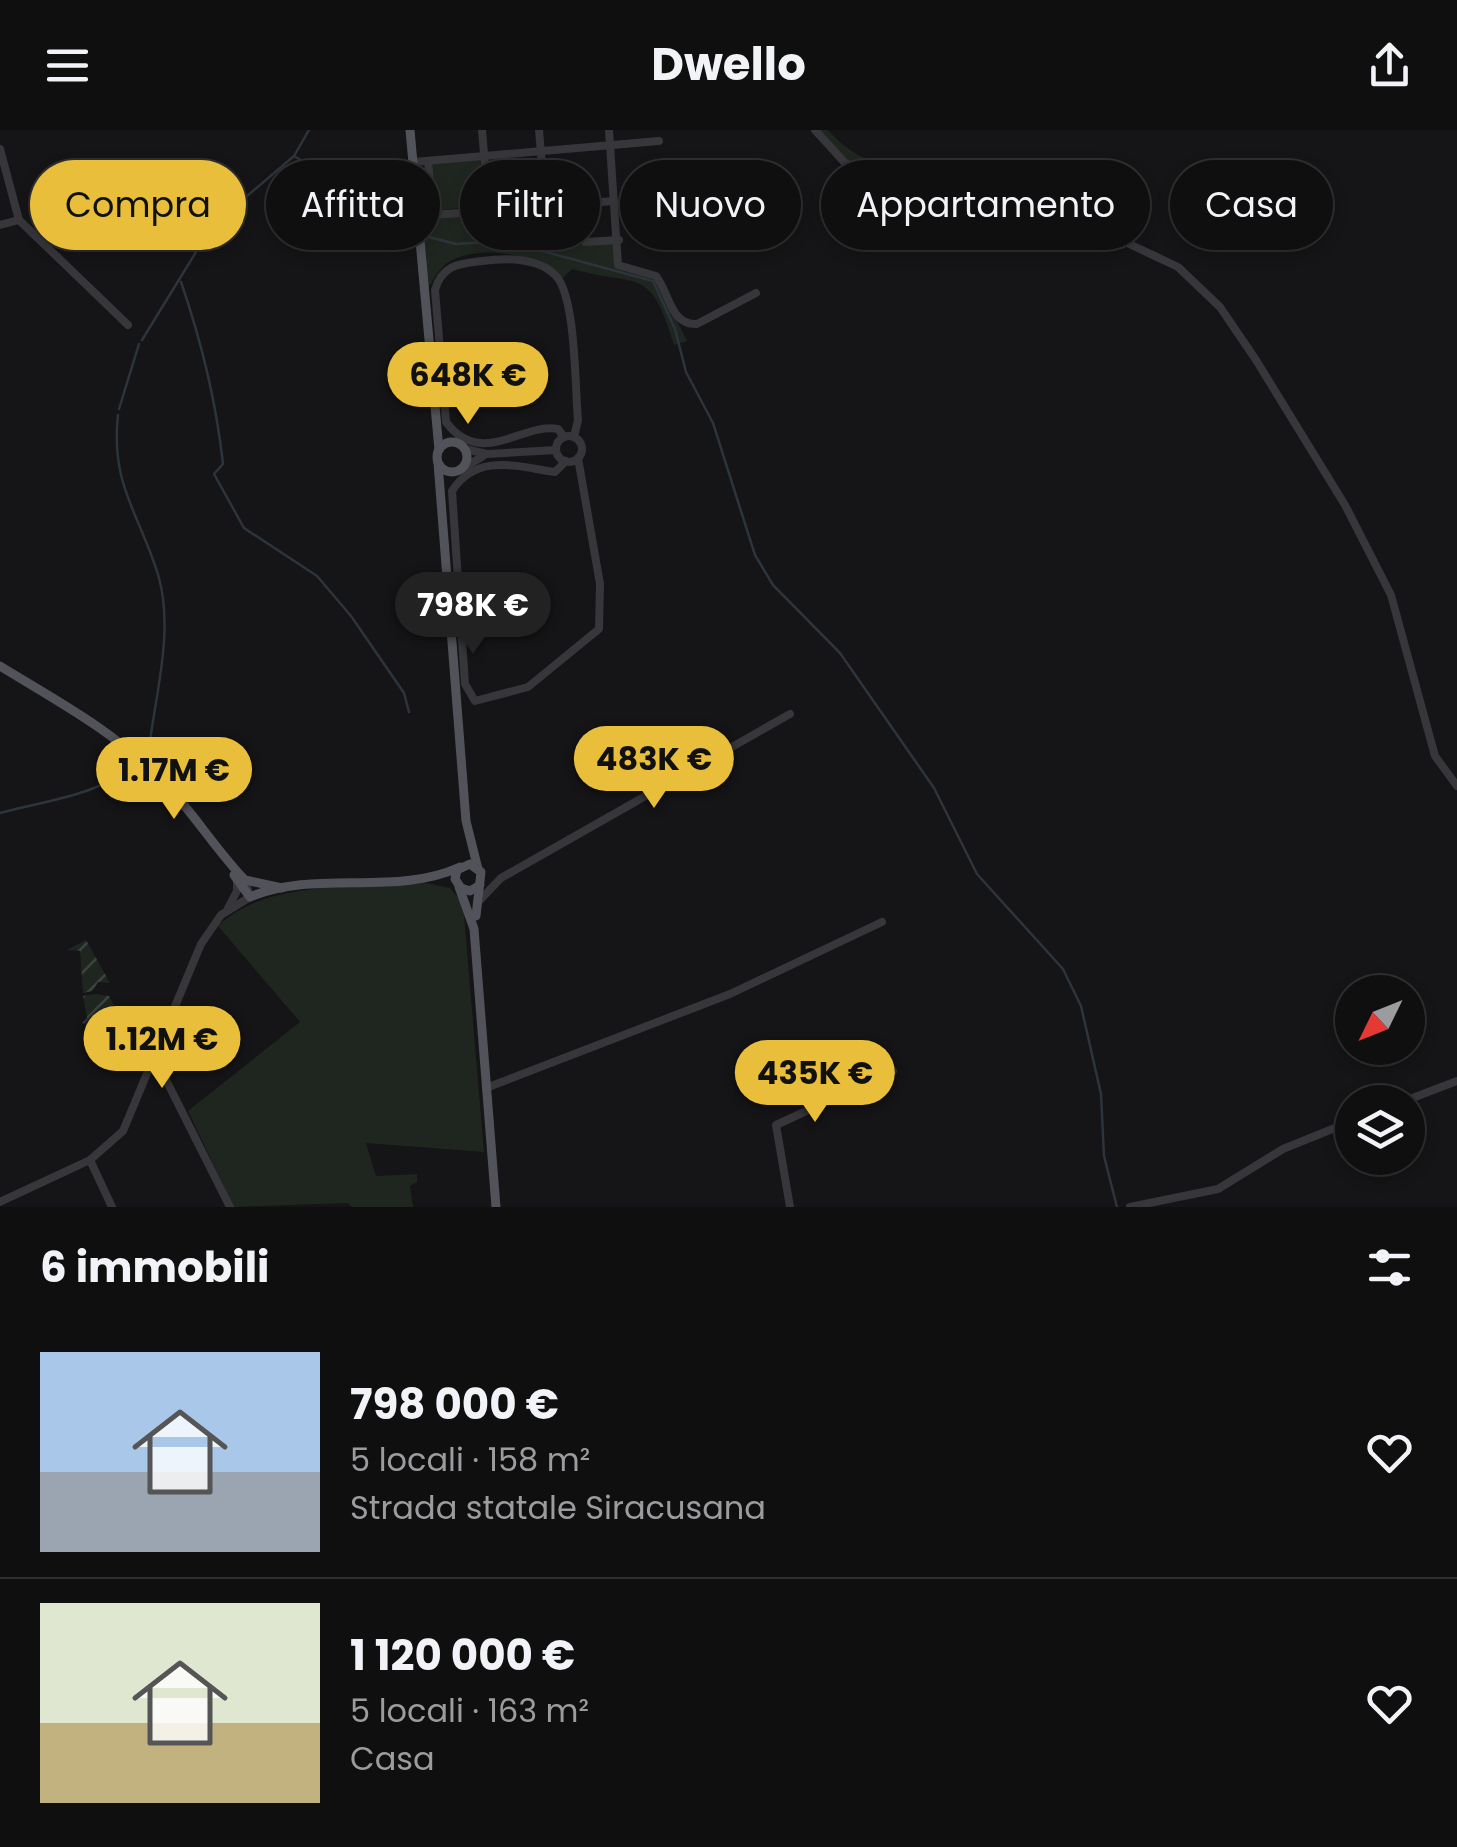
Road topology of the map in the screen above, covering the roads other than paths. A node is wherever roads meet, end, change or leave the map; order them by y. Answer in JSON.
{"nodes":[{"id":1,"x":412,"y":130,"type":"edge"},
{"id":2,"x":482,"y":130,"type":"edge"},
{"id":3,"x":539,"y":130,"type":"edge"},
{"id":4,"x":609,"y":130,"type":"edge"},
{"id":5,"x":815,"y":130,"type":"edge"},
{"id":6,"x":659,"y":141,"type":"dead end"},
{"id":7,"x":610,"y":145,"type":"junction"},
{"id":8,"x":0,"y":149,"type":"edge"},
{"id":9,"x":541,"y":151,"type":"junction"},
{"id":10,"x":484,"y":156,"type":"junction"},
{"id":11,"x":414,"y":160,"type":"edge"},
{"id":12,"x":439,"y":160,"type":"edge"},
{"id":13,"x":484,"y":160,"type":"edge"},
{"id":14,"x":542,"y":160,"type":"edge"},
{"id":15,"x":614,"y":201,"type":"junction"},
{"id":16,"x":600,"y":202,"type":"edge"},
{"id":17,"x":18,"y":220,"type":"junction"},
{"id":18,"x":0,"y":225,"type":"edge"},
{"id":19,"x":619,"y":240,"type":"junction"},
{"id":20,"x":600,"y":241,"type":"edge"},
{"id":21,"x":421,"y":250,"type":"edge"},
{"id":22,"x":756,"y":293,"type":"dead end"},
{"id":23,"x":128,"y":325,"type":"dead end"},
{"id":24,"x":435,"y":416,"type":"junction"},
{"id":25,"x":564,"y":437,"type":"junction"},
{"id":26,"x":574,"y":437,"type":"junction"},
{"id":27,"x":461,"y":446,"type":"junction"},
{"id":28,"x":439,"y":450,"type":"junction"},
{"id":29,"x":556,"y":450,"type":"junction"},
{"id":30,"x":487,"y":454,"type":"junction"},
{"id":31,"x":578,"y":458,"type":"junction"},
{"id":32,"x":566,"y":461,"type":"junction"},
{"id":33,"x":438,"y":463,"type":"junction"},
{"id":34,"x":458,"y":470,"type":"junction"},
{"id":35,"x":441,"y":496,"type":"junction"},
{"id":36,"x":0,"y":666,"type":"edge"},
{"id":37,"x":790,"y":714,"type":"dead end"},
{"id":38,"x":1457,"y":786,"type":"edge"},
{"id":39,"x":466,"y":820,"type":"junction"},
{"id":40,"x":459,"y":868,"type":"junction"},
{"id":41,"x":480,"y":870,"type":"junction"},
{"id":42,"x":501,"y":878,"type":"junction"},
{"id":43,"x":427,"y":879,"type":"junction"},
{"id":44,"x":241,"y":880,"type":"junction"},
{"id":45,"x":282,"y":888,"type":"junction"},
{"id":46,"x":471,"y":888,"type":"junction"},
{"id":47,"x":250,"y":896,"type":"junction"},
{"id":48,"x":226,"y":910,"type":"junction"},
{"id":49,"x":882,"y":922,"type":"dead end"},
{"id":50,"x":474,"y":928,"type":"junction"},
{"id":51,"x":155,"y":1058,"type":"junction"},
{"id":52,"x":893,"y":1071,"type":"dead end"},
{"id":53,"x":1457,"y":1081,"type":"edge"},
{"id":54,"x":486,"y":1088,"type":"junction"},
{"id":55,"x":1425,"y":1093,"type":"edge"},
{"id":56,"x":1335,"y":1128,"type":"edge"},
{"id":57,"x":90,"y":1160,"type":"junction"},
{"id":58,"x":0,"y":1202,"type":"edge"},
{"id":59,"x":112,"y":1207,"type":"edge"},
{"id":60,"x":230,"y":1207,"type":"edge"},
{"id":61,"x":496,"y":1207,"type":"edge"},
{"id":62,"x":790,"y":1207,"type":"edge"},
{"id":63,"x":1130,"y":1207,"type":"edge"}],
"edges":[{"from":1,"to":11,"type":"main road"},
{"from":2,"to":10,"type":"street"},
{"from":3,"to":9,"type":"street"},
{"from":4,"to":7,"type":"street"},
{"from":5,"to":38,"type":"street"},
{"from":6,"to":7,"type":"street"},
{"from":7,"to":9,"type":"street"},
{"from":7,"to":15,"type":"street"},
{"from":8,"to":17,"type":"street"},
{"from":9,"to":10,"type":"street"},
{"from":9,"to":14,"type":"street"},
{"from":10,"to":12,"type":"street"},
{"from":10,"to":13,"type":"street"},
{"from":15,"to":16,"type":"street"},
{"from":15,"to":19,"type":"street"},
{"from":17,"to":18,"type":"street"},
{"from":17,"to":23,"type":"street"},
{"from":19,"to":20,"type":"street"},
{"from":19,"to":22,"type":"street"},
{"from":21,"to":24,"type":"main road"},
{"from":24,"to":27,"type":"main road"},
{"from":24,"to":28,"type":"main road"},
{"from":25,"to":26,"type":"street"},
{"from":25,"to":26,"type":"street"},
{"from":25,"to":29,"type":"street"},
{"from":26,"to":31,"type":"street"},
{"from":27,"to":28,"type":"main road"},
{"from":27,"to":30,"type":"street"},
{"from":27,"to":34,"type":"main road"},
{"from":28,"to":33,"type":"main road"},
{"from":29,"to":30,"type":"street"},
{"from":29,"to":32,"type":"street"},
{"from":30,"to":34,"type":"street"},
{"from":31,"to":32,"type":"street"},
{"from":31,"to":32,"type":"street"},
{"from":33,"to":34,"type":"main road"},
{"from":33,"to":35,"type":"main road"},
{"from":34,"to":35,"type":"main road"},
{"from":35,"to":39,"type":"main road"},
{"from":36,"to":44,"type":"main road"},
{"from":37,"to":42,"type":"street"},
{"from":39,"to":40,"type":"main road"},
{"from":39,"to":41,"type":"main road"},
{"from":40,"to":41,"type":"main road"},
{"from":40,"to":43,"type":"main road"},
{"from":40,"to":46,"type":"main road"},
{"from":41,"to":42,"type":"street"},
{"from":41,"to":46,"type":"main road"},
{"from":42,"to":46,"type":"street"},
{"from":43,"to":45,"type":"main road"},
{"from":43,"to":46,"type":"main road"},
{"from":44,"to":45,"type":"main road"},
{"from":44,"to":47,"type":"main road"},
{"from":44,"to":48,"type":"street"},
{"from":45,"to":47,"type":"main road"},
{"from":46,"to":50,"type":"main road"},
{"from":46,"to":50,"type":"main road"},
{"from":47,"to":48,"type":"street"},
{"from":48,"to":51,"type":"street"},
{"from":49,"to":54,"type":"street"},
{"from":50,"to":54,"type":"main road"},
{"from":51,"to":57,"type":"street"},
{"from":51,"to":60,"type":"street"},
{"from":52,"to":62,"type":"street"},
{"from":53,"to":55,"type":"street"},
{"from":54,"to":61,"type":"main road"},
{"from":56,"to":63,"type":"street"},
{"from":57,"to":58,"type":"street"},
{"from":57,"to":59,"type":"street"}]}
